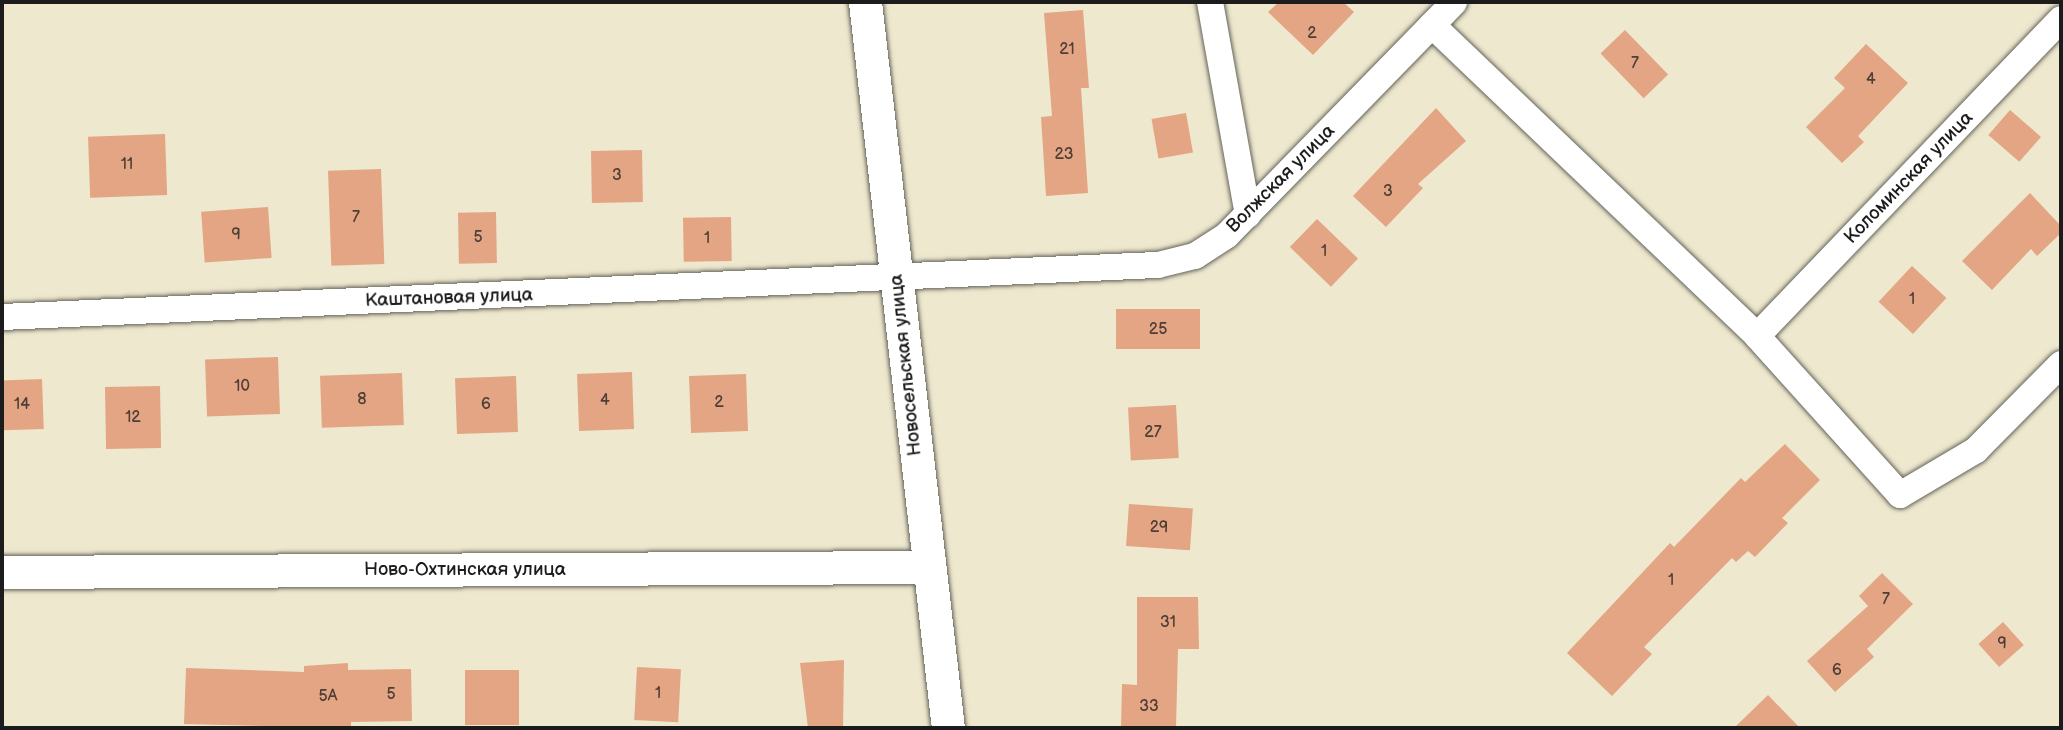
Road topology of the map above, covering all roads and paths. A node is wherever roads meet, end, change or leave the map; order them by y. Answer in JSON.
{"nodes":[{"id":1,"x":865,"y":2,"type":"edge"},
{"id":2,"x":1210,"y":2,"type":"edge"},
{"id":3,"x":1454,"y":2,"type":"edge"},
{"id":4,"x":2061,"y":19,"type":"edge"},
{"id":5,"x":1432,"y":25,"type":"junction"},
{"id":6,"x":1248,"y":215,"type":"junction"},
{"id":7,"x":896,"y":279,"type":"junction"},
{"id":8,"x":2,"y":317,"type":"edge"},
{"id":9,"x":1757,"y":336,"type":"junction"},
{"id":10,"x":2061,"y":364,"type":"edge"},
{"id":11,"x":929,"y":567,"type":"junction"},
{"id":12,"x":2,"y":572,"type":"edge"},
{"id":13,"x":948,"y":728,"type":"edge"}],
"edges":[{"from":1,"to":7,"type":"street","name":"Новосельская улица"},
{"from":2,"to":6,"type":"street"},
{"from":3,"to":5,"type":"street","name":"Волжская улица"},
{"from":4,"to":9,"type":"street","name":"Коломинская улица"},
{"from":5,"to":6,"type":"street","name":"Волжская улица"},
{"from":5,"to":9,"type":"street"},
{"from":6,"to":7,"type":"street","name":"Волжская улица"},
{"from":7,"to":8,"type":"street","name":"Каштановая улица"},
{"from":7,"to":11,"type":"street","name":"Новосельская улица"},
{"from":9,"to":10,"type":"street"},
{"from":11,"to":12,"type":"street","name":"Ново-Охтинская улица"},
{"from":11,"to":13,"type":"street","name":"Новосельская улица"}]}
